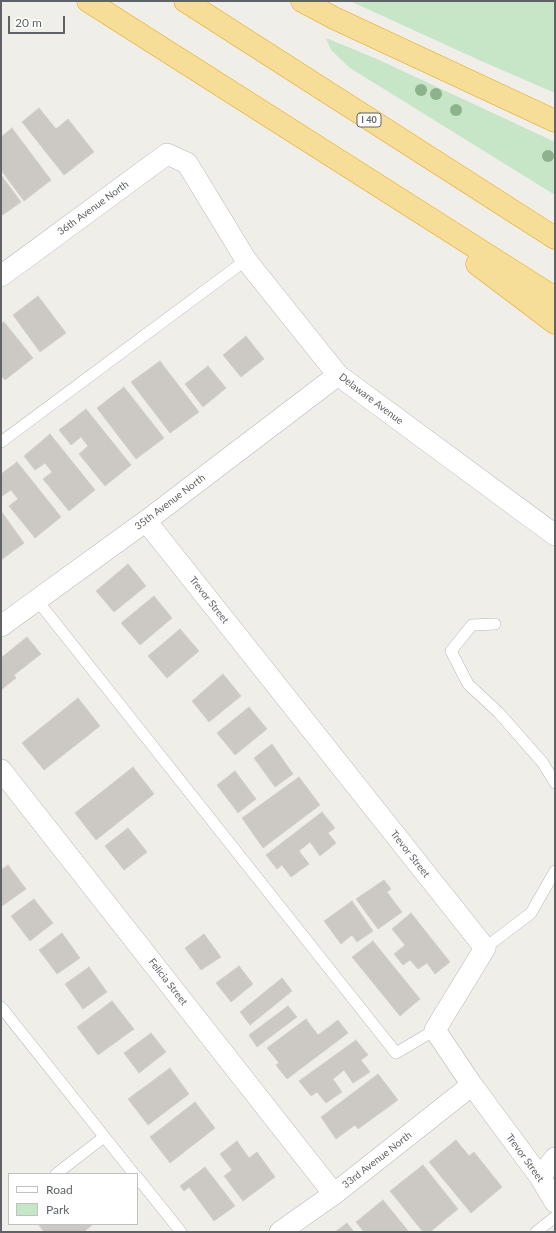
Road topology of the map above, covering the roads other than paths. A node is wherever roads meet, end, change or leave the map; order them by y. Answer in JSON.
{"nodes":[{"id":1,"x":88,"y":1,"type":"edge"},
{"id":2,"x":184,"y":1,"type":"edge"},
{"id":3,"x":302,"y":1,"type":"edge"},
{"id":4,"x":555,"y":121,"type":"edge"},
{"id":5,"x":335,"y":158,"type":"junction"},
{"id":6,"x":187,"y":163,"type":"joint"},
{"id":7,"x":555,"y":238,"type":"edge"},
{"id":8,"x":246,"y":260,"type":"junction"},
{"id":9,"x":1,"y":276,"type":"edge"},
{"id":10,"x":555,"y":298,"type":"edge"},
{"id":11,"x":555,"y":323,"type":"edge"},
{"id":12,"x":338,"y":375,"type":"junction"},
{"id":13,"x":1,"y":442,"type":"edge"},
{"id":14,"x":146,"y":521,"type":"junction"},
{"id":15,"x":555,"y":535,"type":"edge"},
{"id":16,"x":37,"y":600,"type":"junction"},
{"id":17,"x":495,"y":624,"type":"dead end"},
{"id":18,"x":1,"y":626,"type":"edge"},
{"id":19,"x":1,"y":770,"type":"edge"},
{"id":20,"x":555,"y":783,"type":"edge"},
{"id":21,"x":555,"y":872,"type":"edge"},
{"id":22,"x":485,"y":948,"type":"junction"},
{"id":23,"x":1,"y":1007,"type":"edge"},
{"id":24,"x":436,"y":1030,"type":"junction"},
{"id":25,"x":472,"y":1085,"type":"junction"},
{"id":26,"x":104,"y":1137,"type":"junction"},
{"id":27,"x":555,"y":1158,"type":"edge"},
{"id":28,"x":129,"y":1172,"type":"edge"},
{"id":29,"x":57,"y":1173,"type":"edge"},
{"id":30,"x":540,"y":1177,"type":"junction"},
{"id":31,"x":138,"y":1178,"type":"edge"},
{"id":32,"x":334,"y":1194,"type":"junction"},
{"id":33,"x":555,"y":1202,"type":"edge"},
{"id":34,"x":555,"y":1218,"type":"edge"},
{"id":35,"x":181,"y":1232,"type":"edge"},
{"id":36,"x":280,"y":1232,"type":"edge"},
{"id":37,"x":536,"y":1232,"type":"edge"}],
"edges":[{"from":1,"to":5,"type":"highway"},
{"from":2,"to":7,"type":"highway","number":"I 40"},
{"from":3,"to":4,"type":"highway"},
{"from":5,"to":10,"type":"highway"},
{"from":5,"to":11,"type":"highway"},
{"from":6,"to":8,"type":"street","name":"Delaware Avenue"},
{"from":6,"to":9,"type":"street","name":"36th Avenue North"},
{"from":8,"to":12,"type":"street","name":"Delaware Avenue"},
{"from":8,"to":13,"type":"lane"},
{"from":12,"to":14,"type":"street","name":"35th Avenue North"},
{"from":12,"to":15,"type":"street","name":"Delaware Avenue"},
{"from":14,"to":16,"type":"street","name":"35th Avenue North"},
{"from":14,"to":22,"type":"street","name":"Trevor Street"},
{"from":16,"to":18,"type":"street","name":"35th Avenue North"},
{"from":16,"to":24,"type":"lane"},
{"from":17,"to":20,"type":"lane"},
{"from":19,"to":32,"type":"street","name":"Felicia Street"},
{"from":21,"to":22,"type":"lane"},
{"from":22,"to":24,"type":"street"},
{"from":23,"to":26,"type":"lane"},
{"from":24,"to":25,"type":"street","name":"Trevor Street"},
{"from":25,"to":30,"type":"street","name":"Trevor Street"},
{"from":25,"to":32,"type":"street","name":"33rd Avenue North"},
{"from":26,"to":28,"type":"lane"},
{"from":26,"to":29,"type":"lane"},
{"from":27,"to":30,"type":"street"},
{"from":30,"to":33,"type":"street","name":"Trevor Street"},
{"from":31,"to":35,"type":"lane"},
{"from":32,"to":36,"type":"street","name":"33rd Avenue North"},
{"from":34,"to":37,"type":"lane"}]}
